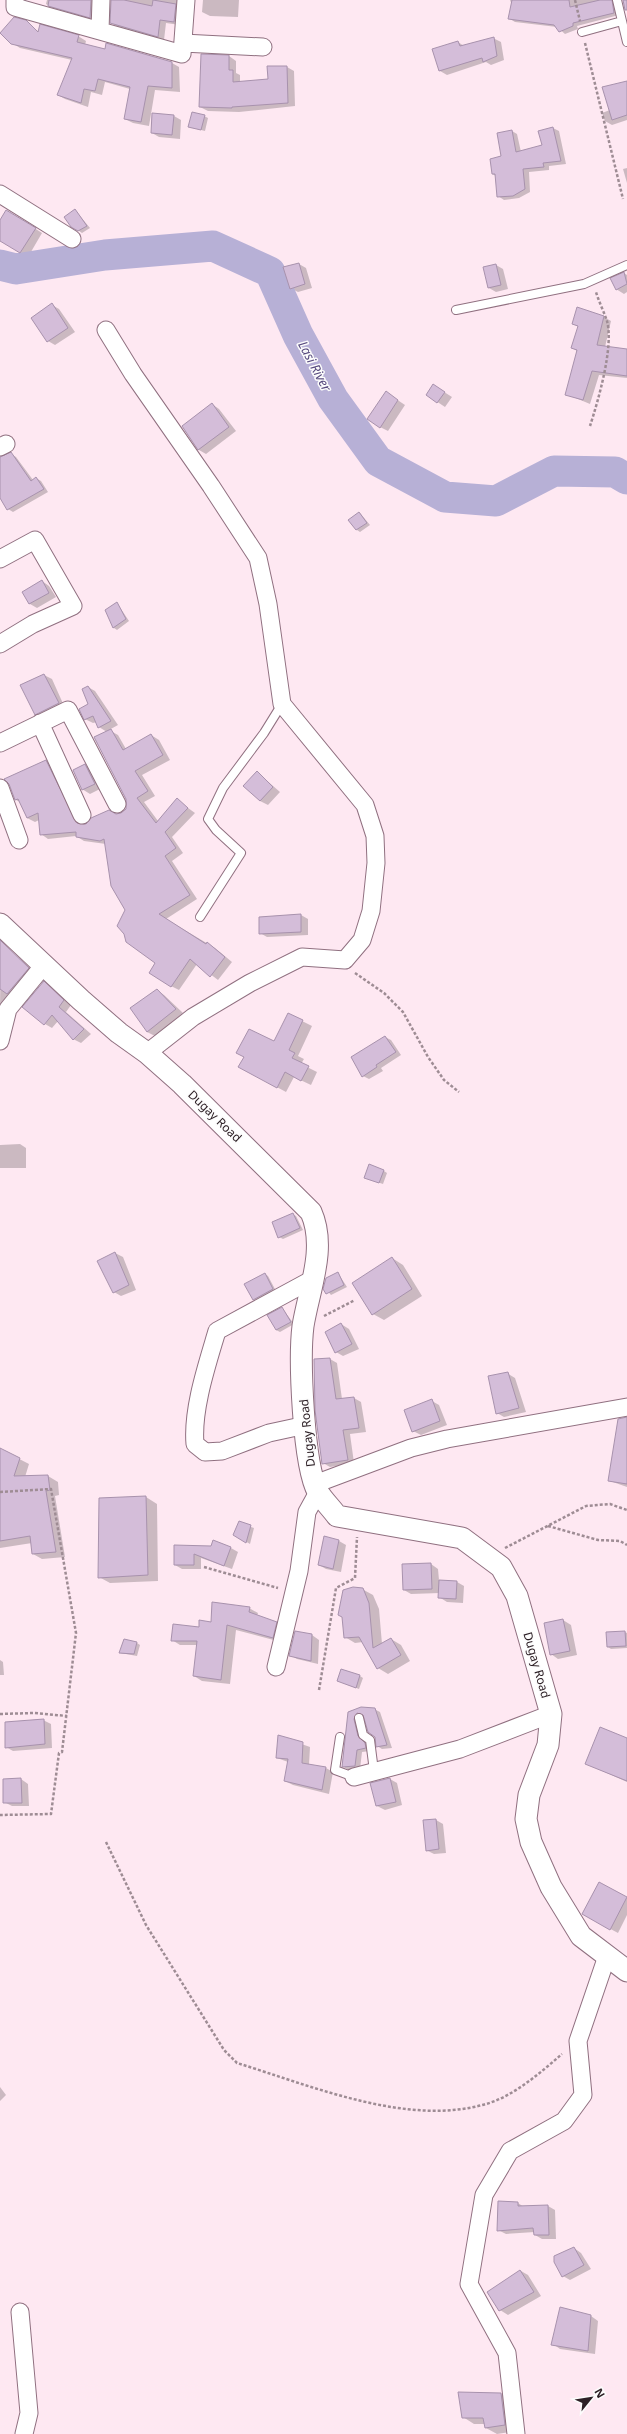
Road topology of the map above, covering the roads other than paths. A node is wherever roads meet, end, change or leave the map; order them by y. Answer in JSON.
{"nodes":[{"id":1,"x":15,"y":0,"type":"edge"},
{"id":2,"x":101,"y":0,"type":"edge"},
{"id":3,"x":186,"y":0,"type":"edge"},
{"id":4,"x":617,"y":0,"type":"edge"},
{"id":5,"x":622,"y":21,"type":"junction"},
{"id":6,"x":100,"y":31,"type":"junction"},
{"id":7,"x":582,"y":32,"type":"road end"},
{"id":8,"x":627,"y":42,"type":"edge"},
{"id":9,"x":183,"y":43,"type":"junction"},
{"id":10,"x":263,"y":47,"type":"dead end"},
{"id":11,"x":0,"y":194,"type":"edge"},
{"id":12,"x":72,"y":239,"type":"dead end"},
{"id":13,"x":627,"y":265,"type":"edge"},
{"id":14,"x":456,"y":310,"type":"dead end"},
{"id":15,"x":106,"y":330,"type":"dead end"},
{"id":16,"x":0,"y":559,"type":"edge"},
{"id":17,"x":0,"y":644,"type":"edge"},
{"id":18,"x":282,"y":704,"type":"junction"},
{"id":19,"x":40,"y":723,"type":"junction"},
{"id":20,"x":0,"y":742,"type":"edge"},
{"id":21,"x":0,"y":788,"type":"edge"},
{"id":22,"x":117,"y":804,"type":"dead end"},
{"id":23,"x":82,"y":815,"type":"dead end"},
{"id":24,"x":18,"y":840,"type":"dead end"},
{"id":25,"x":200,"y":917,"type":"dead end"},
{"id":26,"x":0,"y":924,"type":"edge"},
{"id":27,"x":44,"y":965,"type":"junction"},
{"id":28,"x":0,"y":1041,"type":"edge"},
{"id":29,"x":147,"y":1052,"type":"junction"},
{"id":30,"x":313,"y":1279,"type":"junction"},
{"id":31,"x":627,"y":1406,"type":"edge"},
{"id":32,"x":306,"y":1425,"type":"junction"},
{"id":33,"x":317,"y":1488,"type":"junction"},
{"id":34,"x":276,"y":1667,"type":"dead end"},
{"id":35,"x":551,"y":1714,"type":"junction"},
{"id":36,"x":359,"y":1718,"type":"dead end"},
{"id":37,"x":340,"y":1737,"type":"dead end"},
{"id":38,"x":374,"y":1771,"type":"junction"},
{"id":39,"x":354,"y":1776,"type":"joint"},
{"id":40,"x":621,"y":1963,"type":"edge"},
{"id":41,"x":20,"y":2312,"type":"dead end"},
{"id":42,"x":24,"y":2434,"type":"edge"},
{"id":43,"x":516,"y":2434,"type":"edge"}],
"edges":[{"from":1,"to":6,"type":"street"},
{"from":2,"to":6,"type":"street"},
{"from":3,"to":9,"type":"street"},
{"from":4,"to":5,"type":"lane"},
{"from":5,"to":7,"type":"lane"},
{"from":5,"to":8,"type":"lane"},
{"from":6,"to":9,"type":"street"},
{"from":9,"to":10,"type":"street"},
{"from":11,"to":12,"type":"street"},
{"from":13,"to":14,"type":"lane"},
{"from":15,"to":18,"type":"street"},
{"from":16,"to":17,"type":"street"},
{"from":18,"to":25,"type":"lane"},
{"from":18,"to":29,"type":"street"},
{"from":19,"to":20,"type":"street"},
{"from":19,"to":22,"type":"street"},
{"from":19,"to":23,"type":"street"},
{"from":21,"to":24,"type":"street"},
{"from":26,"to":27,"type":"street","name":"Dugay Road"},
{"from":27,"to":28,"type":"street"},
{"from":27,"to":29,"type":"street","name":"Dugay Road"},
{"from":29,"to":30,"type":"street","name":"Dugay Road"},
{"from":30,"to":32,"type":"street","name":"Dugay Road"},
{"from":30,"to":32,"type":"street"},
{"from":31,"to":33,"type":"street"},
{"from":32,"to":33,"type":"street","name":"Dugay Road"},
{"from":33,"to":34,"type":"street"},
{"from":33,"to":35,"type":"street","name":"Dugay Road"},
{"from":35,"to":38,"type":"street"},
{"from":35,"to":40,"type":"street","name":"Dugay Road"},
{"from":36,"to":38,"type":"lane"},
{"from":37,"to":39,"type":"lane"},
{"from":38,"to":39,"type":"street"},
{"from":40,"to":43,"type":"street"},
{"from":41,"to":42,"type":"street"}]}
